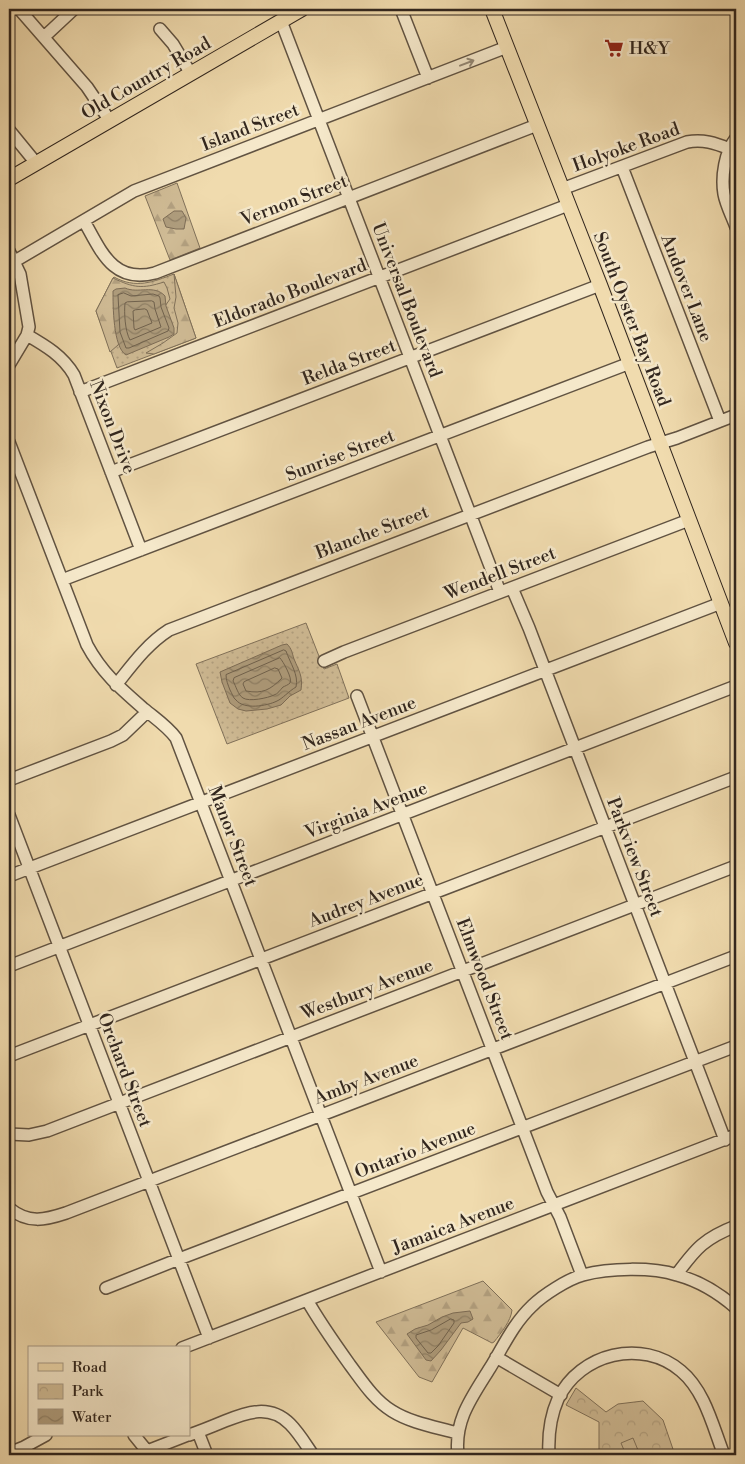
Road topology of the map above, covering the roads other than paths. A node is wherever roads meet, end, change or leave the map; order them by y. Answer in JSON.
{"nodes":[{"id":1,"x":19,"y":9,"type":"edge"},
{"id":2,"x":74,"y":9,"type":"edge"},
{"id":3,"x":401,"y":9,"type":"edge"},
{"id":4,"x":492,"y":9,"type":"edge"},
{"id":5,"x":297,"y":10,"type":"edge"},
{"id":6,"x":281,"y":21,"type":"junction"},
{"id":7,"x":160,"y":29,"type":"dead end"},
{"id":8,"x":44,"y":37,"type":"junction"},
{"id":9,"x":507,"y":47,"type":"junction"},
{"id":10,"x":191,"y":74,"type":"junction"},
{"id":11,"x":428,"y":78,"type":"junction"},
{"id":12,"x":319,"y":120,"type":"junction"},
{"id":13,"x":110,"y":121,"type":"junction"},
{"id":14,"x":538,"y":126,"type":"junction"},
{"id":15,"x":9,"y":130,"type":"edge"},
{"id":16,"x":736,"y":138,"type":"edge"},
{"id":17,"x":730,"y":149,"type":"junction"},
{"id":18,"x":36,"y":163,"type":"junction"},
{"id":19,"x":622,"y":167,"type":"junction"},
{"id":20,"x":9,"y":179,"type":"edge"},
{"id":21,"x":562,"y":189,"type":"junction"},
{"id":22,"x":349,"y":198,"type":"junction"},
{"id":23,"x":568,"y":205,"type":"junction"},
{"id":24,"x":84,"y":221,"type":"junction"},
{"id":25,"x":736,"y":227,"type":"edge"},
{"id":26,"x":12,"y":256,"type":"edge"},
{"id":27,"x":379,"y":278,"type":"junction"},
{"id":28,"x":600,"y":285,"type":"junction"},
{"id":29,"x":27,"y":335,"type":"junction"},
{"id":30,"x":410,"y":358,"type":"junction"},
{"id":31,"x":630,"y":363,"type":"junction"},
{"id":32,"x":9,"y":365,"type":"edge"},
{"id":33,"x":80,"y":392,"type":"junction"},
{"id":34,"x":736,"y":415,"type":"edge"},
{"id":35,"x":720,"y":422,"type":"junction"},
{"id":36,"x":440,"y":436,"type":"junction"},
{"id":37,"x":9,"y":442,"type":"edge"},
{"id":38,"x":660,"y":443,"type":"junction"},
{"id":39,"x":111,"y":472,"type":"junction"},
{"id":40,"x":470,"y":514,"type":"junction"},
{"id":41,"x":689,"y":520,"type":"junction"},
{"id":42,"x":141,"y":550,"type":"junction"},
{"id":43,"x":62,"y":580,"type":"junction"},
{"id":44,"x":512,"y":588,"type":"junction"},
{"id":45,"x":500,"y":592,"type":"junction"},
{"id":46,"x":721,"y":603,"type":"junction"},
{"id":47,"x":736,"y":643,"type":"edge"},
{"id":48,"x":324,"y":661,"type":"dead end"},
{"id":49,"x":545,"y":670,"type":"junction"},
{"id":50,"x":116,"y":684,"type":"junction"},
{"id":51,"x":736,"y":686,"type":"edge"},
{"id":52,"x":357,"y":696,"type":"dead end"},
{"id":53,"x":148,"y":712,"type":"junction"},
{"id":54,"x":373,"y":736,"type":"junction"},
{"id":55,"x":575,"y":748,"type":"junction"},
{"id":56,"x":736,"y":777,"type":"edge"},
{"id":57,"x":9,"y":780,"type":"edge"},
{"id":58,"x":201,"y":802,"type":"junction"},
{"id":59,"x":403,"y":814,"type":"junction"},
{"id":60,"x":9,"y":815,"type":"edge"},
{"id":61,"x":605,"y":827,"type":"junction"},
{"id":62,"x":736,"y":866,"type":"edge"},
{"id":63,"x":29,"y":868,"type":"junction"},
{"id":64,"x":9,"y":876,"type":"edge"},
{"id":65,"x":231,"y":880,"type":"junction"},
{"id":66,"x":433,"y":893,"type":"junction"},
{"id":67,"x":635,"y":905,"type":"junction"},
{"id":68,"x":59,"y":946,"type":"junction"},
{"id":69,"x":736,"y":956,"type":"edge"},
{"id":70,"x":261,"y":959,"type":"junction"},
{"id":71,"x":9,"y":966,"type":"edge"},
{"id":72,"x":463,"y":971,"type":"junction"},
{"id":73,"x":665,"y":984,"type":"junction"},
{"id":74,"x":89,"y":1025,"type":"junction"},
{"id":75,"x":291,"y":1037,"type":"junction"},
{"id":76,"x":736,"y":1046,"type":"edge"},
{"id":77,"x":493,"y":1049,"type":"junction"},
{"id":78,"x":9,"y":1056,"type":"edge"},
{"id":79,"x":695,"y":1062,"type":"junction"},
{"id":80,"x":119,"y":1103,"type":"junction"},
{"id":81,"x":321,"y":1115,"type":"junction"},
{"id":82,"x":523,"y":1128,"type":"junction"},
{"id":83,"x":9,"y":1134,"type":"edge"},
{"id":84,"x":731,"y":1138,"type":"edge"},
{"id":85,"x":149,"y":1181,"type":"junction"},
{"id":86,"x":351,"y":1193,"type":"junction"},
{"id":87,"x":554,"y":1205,"type":"junction"},
{"id":88,"x":9,"y":1208,"type":"edge"},
{"id":89,"x":736,"y":1226,"type":"edge"},
{"id":90,"x":179,"y":1259,"type":"junction"},
{"id":91,"x":381,"y":1272,"type":"junction"},
{"id":92,"x":677,"y":1274,"type":"junction"},
{"id":93,"x":582,"y":1275,"type":"junction"},
{"id":94,"x":106,"y":1288,"type":"dead end"},
{"id":95,"x":307,"y":1300,"type":"junction"},
{"id":96,"x":736,"y":1308,"type":"edge"},
{"id":97,"x":209,"y":1338,"type":"junction"},
{"id":98,"x":187,"y":1346,"type":"edge"},
{"id":99,"x":496,"y":1357,"type":"junction"},
{"id":100,"x":561,"y":1396,"type":"junction"},
{"id":101,"x":458,"y":1433,"type":"junction"},
{"id":102,"x":192,"y":1434,"type":"edge"},
{"id":103,"x":44,"y":1436,"type":"edge"},
{"id":104,"x":135,"y":1436,"type":"edge"},
{"id":105,"x":187,"y":1436,"type":"edge"},
{"id":106,"x":9,"y":1453,"type":"edge"},
{"id":107,"x":146,"y":1453,"type":"edge"},
{"id":108,"x":207,"y":1455,"type":"edge"},
{"id":109,"x":313,"y":1455,"type":"edge"},
{"id":110,"x":458,"y":1455,"type":"edge"},
{"id":111,"x":549,"y":1455,"type":"edge"},
{"id":112,"x":724,"y":1455,"type":"edge"}],
"edges":[{"from":1,"to":8,"type":"street"},
{"from":2,"to":8,"type":"street"},
{"from":3,"to":11,"type":"street"},
{"from":4,"to":9,"type":"main road","name":"South Oyster Bay Road"},
{"from":5,"to":6,"type":"main road","name":"Old Country Road"},
{"from":6,"to":10,"type":"main road","name":"Old Country Road"},
{"from":6,"to":12,"type":"street","name":"Universal Boulevard"},
{"from":7,"to":10,"type":"street"},
{"from":8,"to":13,"type":"street"},
{"from":11,"to":9,"type":"street","name":"Island Street","one_way":true},
{"from":9,"to":14,"type":"main road","name":"South Oyster Bay Road"},
{"from":10,"to":13,"type":"main road","name":"Old Country Road"},
{"from":11,"to":12,"type":"street","name":"Island Street"},
{"from":12,"to":22,"type":"street","name":"Universal Boulevard"},
{"from":12,"to":24,"type":"street","name":"Island Street"},
{"from":13,"to":18,"type":"main road","name":"Old Country Road"},
{"from":14,"to":21,"type":"main road","name":"South Oyster Bay Road"},
{"from":14,"to":22,"type":"street","name":"Vernon Street"},
{"from":15,"to":18,"type":"street"},
{"from":16,"to":17,"type":"street"},
{"from":17,"to":19,"type":"street","name":"Holyoke Road"},
{"from":17,"to":25,"type":"street"},
{"from":18,"to":20,"type":"main road","name":"Old Country Road"},
{"from":19,"to":21,"type":"street","name":"Holyoke Road"},
{"from":19,"to":35,"type":"street","name":"Andover Lane"},
{"from":21,"to":23,"type":"main road","name":"South Oyster Bay Road"},
{"from":22,"to":24,"type":"street","name":"Vernon Street"},
{"from":22,"to":27,"type":"street","name":"Universal Boulevard"},
{"from":23,"to":27,"type":"street","name":"Eldorado Boulevard"},
{"from":23,"to":28,"type":"main road","name":"South Oyster Bay Road"},
{"from":24,"to":26,"type":"street","name":"Island Street"},
{"from":26,"to":29,"type":"street"},
{"from":27,"to":30,"type":"street","name":"Universal Boulevard"},
{"from":27,"to":33,"type":"street","name":"Eldorado Boulevard"},
{"from":28,"to":30,"type":"street","name":"Relda Street"},
{"from":28,"to":31,"type":"main road","name":"South Oyster Bay Road"},
{"from":29,"to":32,"type":"street"},
{"from":29,"to":33,"type":"street","name":"Nixon Drive"},
{"from":30,"to":36,"type":"street","name":"Universal Boulevard"},
{"from":30,"to":39,"type":"street","name":"Relda Street"},
{"from":31,"to":36,"type":"street","name":"Sunrise Street"},
{"from":31,"to":38,"type":"main road","name":"South Oyster Bay Road"},
{"from":33,"to":39,"type":"street","name":"Nixon Drive"},
{"from":34,"to":35,"type":"street","name":"Blanche Street"},
{"from":35,"to":38,"type":"street","name":"Blanche Street"},
{"from":36,"to":40,"type":"street","name":"Universal Boulevard"},
{"from":36,"to":42,"type":"street","name":"Sunrise Street"},
{"from":37,"to":43,"type":"street","name":"Manor Street"},
{"from":38,"to":40,"type":"street","name":"Blanche Street"},
{"from":38,"to":41,"type":"main road","name":"South Oyster Bay Road"},
{"from":39,"to":42,"type":"street","name":"Nixon Drive"},
{"from":40,"to":45,"type":"street","name":"Universal Boulevard"},
{"from":40,"to":50,"type":"street","name":"Blanche Street"},
{"from":41,"to":44,"type":"street","name":"Wendell Street"},
{"from":41,"to":46,"type":"main road","name":"South Oyster Bay Road"},
{"from":42,"to":43,"type":"street","name":"Sunrise Street"},
{"from":43,"to":50,"type":"street","name":"Manor Street"},
{"from":44,"to":45,"type":"street","name":"Wendell Street"},
{"from":44,"to":49,"type":"street","name":"Parkview Street"},
{"from":45,"to":48,"type":"street","name":"Wendell Street"},
{"from":46,"to":47,"type":"main road","name":"South Oyster Bay Road"},
{"from":46,"to":49,"type":"street","name":"Nassau Avenue"},
{"from":49,"to":54,"type":"street","name":"Nassau Avenue"},
{"from":49,"to":55,"type":"street","name":"Parkview Street"},
{"from":50,"to":53,"type":"street","name":"Manor Street"},
{"from":51,"to":55,"type":"street","name":"Virginia Avenue"},
{"from":52,"to":54,"type":"street","name":"Elmwood Street"},
{"from":53,"to":57,"type":"street"},
{"from":53,"to":58,"type":"street","name":"Manor Street"},
{"from":54,"to":58,"type":"street","name":"Nassau Avenue"},
{"from":54,"to":59,"type":"street","name":"Elmwood Street"},
{"from":55,"to":59,"type":"street","name":"Virginia Avenue"},
{"from":55,"to":61,"type":"street","name":"Parkview Street"},
{"from":56,"to":61,"type":"street","name":"Audrey Avenue"},
{"from":58,"to":63,"type":"street","name":"Nassau Avenue"},
{"from":58,"to":65,"type":"street","name":"Manor Street"},
{"from":59,"to":65,"type":"street","name":"Virginia Avenue"},
{"from":59,"to":66,"type":"street","name":"Elmwood Street"},
{"from":60,"to":63,"type":"street","name":"Orchard Street"},
{"from":61,"to":66,"type":"street","name":"Audrey Avenue"},
{"from":61,"to":67,"type":"street","name":"Parkview Street"},
{"from":62,"to":67,"type":"street","name":"Westbury Avenue"},
{"from":63,"to":64,"type":"street","name":"Nassau Avenue"},
{"from":63,"to":68,"type":"street","name":"Orchard Street"},
{"from":65,"to":68,"type":"street","name":"Virginia Avenue"},
{"from":65,"to":70,"type":"street","name":"Manor Street"},
{"from":66,"to":70,"type":"street","name":"Audrey Avenue"},
{"from":66,"to":72,"type":"street","name":"Elmwood Street"},
{"from":67,"to":72,"type":"street","name":"Westbury Avenue"},
{"from":67,"to":73,"type":"street","name":"Parkview Street"},
{"from":68,"to":71,"type":"street","name":"Virginia Avenue"},
{"from":68,"to":74,"type":"street","name":"Orchard Street"},
{"from":69,"to":73,"type":"street","name":"Amby Avenue"},
{"from":70,"to":74,"type":"street","name":"Audrey Avenue"},
{"from":70,"to":75,"type":"street","name":"Manor Street"},
{"from":72,"to":75,"type":"street","name":"Westbury Avenue"},
{"from":72,"to":77,"type":"street","name":"Elmwood Street"},
{"from":73,"to":77,"type":"street","name":"Amby Avenue"},
{"from":73,"to":79,"type":"street","name":"Parkview Street"},
{"from":74,"to":78,"type":"street","name":"Audrey Avenue"},
{"from":74,"to":80,"type":"street","name":"Orchard Street"},
{"from":75,"to":80,"type":"street","name":"Westbury Avenue"},
{"from":75,"to":81,"type":"street","name":"Manor Street"},
{"from":76,"to":79,"type":"street","name":"Ontario Avenue"},
{"from":77,"to":81,"type":"street","name":"Amby Avenue"},
{"from":77,"to":82,"type":"street","name":"Elmwood Street"},
{"from":79,"to":82,"type":"street","name":"Ontario Avenue"},
{"from":79,"to":84,"type":"street","name":"Parkview Street"},
{"from":80,"to":83,"type":"street","name":"Westbury Avenue"},
{"from":80,"to":85,"type":"street","name":"Orchard Street"},
{"from":81,"to":85,"type":"street","name":"Amby Avenue"},
{"from":81,"to":86,"type":"street","name":"Manor Street"},
{"from":82,"to":86,"type":"street","name":"Ontario Avenue"},
{"from":82,"to":87,"type":"street","name":"Elmwood Street"},
{"from":84,"to":87,"type":"street","name":"Jamaica Avenue"},
{"from":85,"to":88,"type":"street","name":"Amby Avenue"},
{"from":85,"to":90,"type":"street","name":"Orchard Street"},
{"from":86,"to":90,"type":"street","name":"Ontario Avenue"},
{"from":86,"to":91,"type":"street","name":"Manor Street"},
{"from":87,"to":91,"type":"street","name":"Jamaica Avenue"},
{"from":87,"to":93,"type":"street","name":"Elmwood Street"},
{"from":89,"to":92,"type":"street"},
{"from":90,"to":94,"type":"street","name":"Ontario Avenue"},
{"from":90,"to":97,"type":"street","name":"Orchard Street"},
{"from":91,"to":95,"type":"street","name":"Jamaica Avenue"},
{"from":92,"to":93,"type":"street"},
{"from":92,"to":96,"type":"street"},
{"from":93,"to":99,"type":"street"},
{"from":95,"to":97,"type":"street","name":"Jamaica Avenue"},
{"from":95,"to":101,"type":"street"},
{"from":97,"to":98,"type":"street","name":"Jamaica Avenue"},
{"from":99,"to":100,"type":"street"},
{"from":99,"to":101,"type":"street"},
{"from":100,"to":111,"type":"street"},
{"from":100,"to":112,"type":"street"},
{"from":101,"to":110,"type":"street"},
{"from":102,"to":108,"type":"street"},
{"from":102,"to":109,"type":"street"},
{"from":103,"to":106,"type":"street"},
{"from":104,"to":107,"type":"street"},
{"from":105,"to":107,"type":"street"}]}
